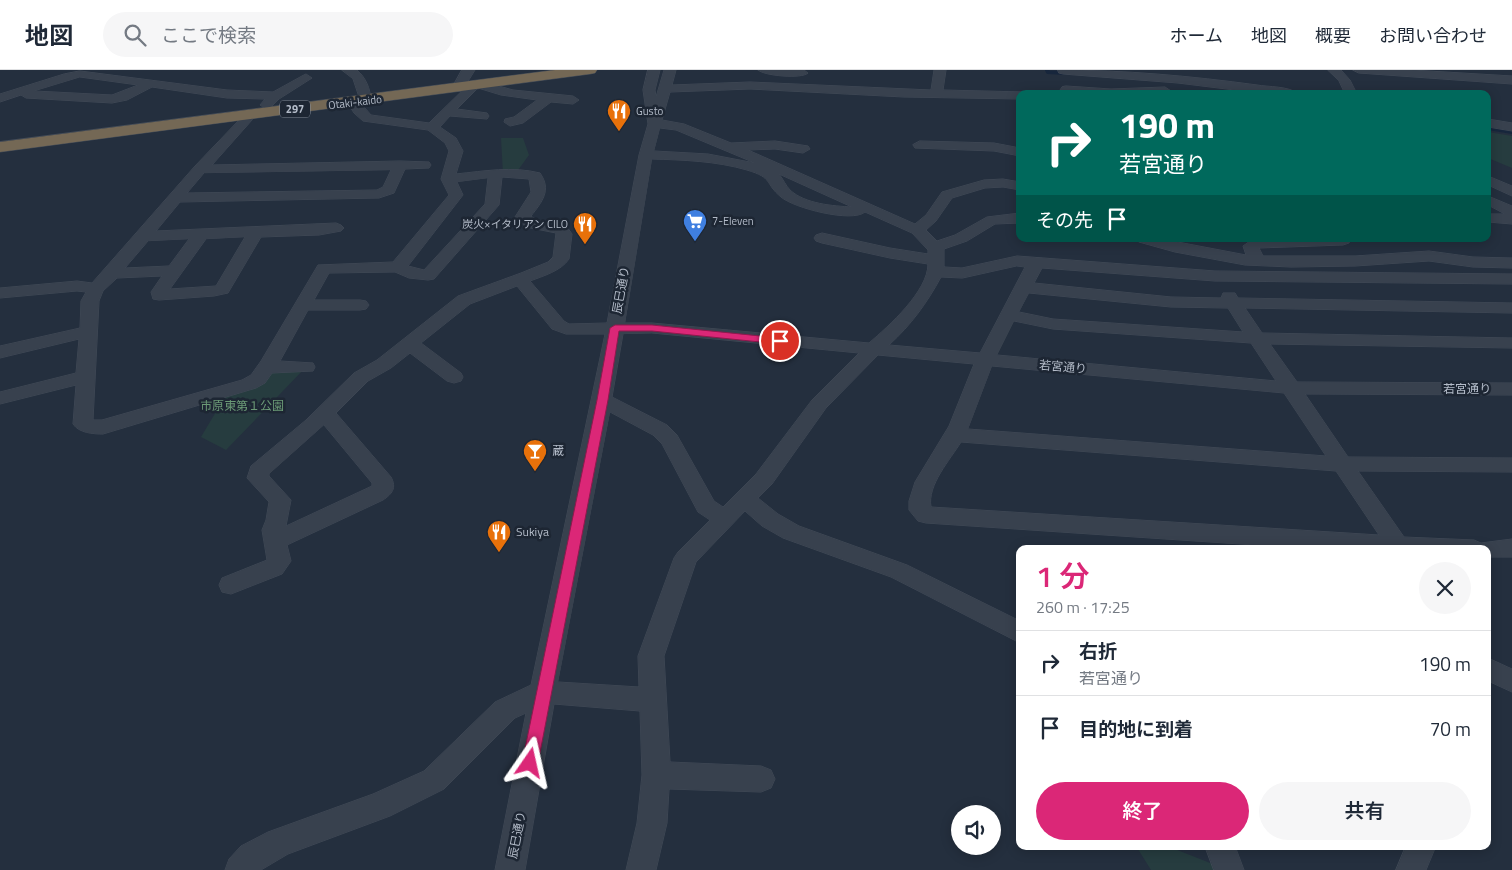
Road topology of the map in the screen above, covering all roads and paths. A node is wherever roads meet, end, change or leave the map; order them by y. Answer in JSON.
{"nodes":[{"id":1,"x":348,"y":70,"type":"edge"},
{"id":2,"x":590,"y":70,"type":"edge"},
{"id":3,"x":654,"y":70,"type":"edge"},
{"id":4,"x":670,"y":70,"type":"edge"},
{"id":5,"x":744,"y":70,"type":"edge"},
{"id":6,"x":764,"y":70,"type":"edge"},
{"id":7,"x":940,"y":70,"type":"edge"},
{"id":8,"x":1334,"y":70,"type":"edge"},
{"id":9,"x":1359,"y":70,"type":"edge"},
{"id":10,"x":1063,"y":71,"type":"edge"},
{"id":11,"x":802,"y":72,"type":"dead end"},
{"id":12,"x":1137,"y":73,"type":"edge"},
{"id":13,"x":306,"y":78,"type":"dead end"},
{"id":14,"x":1512,"y":80,"type":"edge"},
{"id":15,"x":470,"y":82,"type":"edge"},
{"id":16,"x":150,"y":84,"type":"junction"},
{"id":17,"x":734,"y":85,"type":"junction"},
{"id":18,"x":666,"y":89,"type":"junction"},
{"id":19,"x":1066,"y":90,"type":"edge"},
{"id":20,"x":1242,"y":90,"type":"edge"},
{"id":21,"x":1349,"y":90,"type":"edge"},
{"id":22,"x":17,"y":92,"type":"junction"},
{"id":23,"x":936,"y":94,"type":"junction"},
{"id":24,"x":1016,"y":95,"type":"edge"},
{"id":25,"x":275,"y":96,"type":"junction"},
{"id":26,"x":550,"y":97,"type":"junction"},
{"id":27,"x":0,"y":98,"type":"edge"},
{"id":28,"x":573,"y":100,"type":"dead end"},
{"id":29,"x":359,"y":101,"type":"junction"},
{"id":30,"x":448,"y":112,"type":"junction"},
{"id":31,"x":256,"y":114,"type":"junction"},
{"id":32,"x":483,"y":116,"type":"dead end"},
{"id":33,"x":510,"y":122,"type":"dead end"},
{"id":34,"x":654,"y":123,"type":"junction"},
{"id":35,"x":1491,"y":124,"type":"edge"},
{"id":36,"x":432,"y":127,"type":"junction"},
{"id":37,"x":1512,"y":127,"type":"edge"},
{"id":38,"x":920,"y":145,"type":"dead end"},
{"id":39,"x":0,"y":147,"type":"edge"},
{"id":40,"x":729,"y":147,"type":"junction"},
{"id":41,"x":803,"y":148,"type":"dead end"},
{"id":42,"x":1016,"y":151,"type":"edge"},
{"id":43,"x":646,"y":155,"type":"junction"},
{"id":44,"x":400,"y":165,"type":"junction"},
{"id":45,"x":424,"y":165,"type":"dead end"},
{"id":46,"x":200,"y":169,"type":"junction"},
{"id":47,"x":495,"y":175,"type":"junction"},
{"id":48,"x":448,"y":180,"type":"junction"},
{"id":49,"x":1491,"y":182,"type":"edge"},
{"id":50,"x":1016,"y":185,"type":"edge"},
{"id":51,"x":1512,"y":192,"type":"edge"},
{"id":52,"x":175,"y":198,"type":"junction"},
{"id":53,"x":1491,"y":202,"type":"edge"},
{"id":54,"x":873,"y":211,"type":"junction"},
{"id":55,"x":1512,"y":212,"type":"edge"},
{"id":56,"x":1016,"y":218,"type":"edge"},
{"id":57,"x":1491,"y":218,"type":"edge"},
{"id":58,"x":1512,"y":219,"type":"edge"},
{"id":59,"x":336,"y":228,"type":"dead end"},
{"id":60,"x":917,"y":230,"type":"junction"},
{"id":61,"x":256,"y":232,"type":"junction"},
{"id":62,"x":201,"y":234,"type":"junction"},
{"id":63,"x":144,"y":236,"type":"junction"},
{"id":64,"x":822,"y":238,"type":"dead end"},
{"id":65,"x":1156,"y":242,"type":"edge"},
{"id":66,"x":1284,"y":242,"type":"edge"},
{"id":67,"x":936,"y":260,"type":"junction"},
{"id":68,"x":1256,"y":260,"type":"junction"},
{"id":69,"x":1040,"y":263,"type":"junction"},
{"id":70,"x":1512,"y":263,"type":"edge"},
{"id":71,"x":398,"y":267,"type":"junction"},
{"id":72,"x":174,"y":270,"type":"junction"},
{"id":73,"x":112,"y":273,"type":"junction"},
{"id":74,"x":1215,"y":276,"type":"junction"},
{"id":75,"x":1484,"y":279,"type":"junction"},
{"id":76,"x":1512,"y":279,"type":"edge"},
{"id":77,"x":520,"y":280,"type":"junction"},
{"id":78,"x":1024,"y":288,"type":"junction"},
{"id":79,"x":96,"y":289,"type":"junction"},
{"id":80,"x":0,"y":293,"type":"edge"},
{"id":81,"x":1512,"y":303,"type":"edge"},
{"id":82,"x":303,"y":305,"type":"junction"},
{"id":83,"x":360,"y":305,"type":"dead end"},
{"id":84,"x":1234,"y":305,"type":"junction"},
{"id":85,"x":1512,"y":308,"type":"edge"},
{"id":86,"x":1010,"y":316,"type":"junction"},
{"id":87,"x":615,"y":328,"type":"junction"},
{"id":88,"x":88,"y":332,"type":"junction"},
{"id":89,"x":1257,"y":338,"type":"junction"},
{"id":90,"x":1512,"y":343,"type":"edge"},
{"id":91,"x":410,"y":344,"type":"junction"},
{"id":92,"x":872,"y":350,"type":"junction"},
{"id":93,"x":0,"y":352,"type":"edge"},
{"id":94,"x":986,"y":360,"type":"junction"},
{"id":95,"x":266,"y":367,"type":"junction"},
{"id":96,"x":306,"y":367,"type":"dead end"},
{"id":97,"x":85,"y":377,"type":"junction"},
{"id":98,"x":454,"y":377,"type":"dead end"},
{"id":99,"x":1291,"y":388,"type":"junction"},
{"id":100,"x":1512,"y":389,"type":"edge"},
{"id":101,"x":0,"y":398,"type":"edge"},
{"id":102,"x":602,"y":400,"type":"junction"},
{"id":103,"x":325,"y":413,"type":"junction"},
{"id":104,"x":956,"y":435,"type":"junction"},
{"id":105,"x":1343,"y":464,"type":"junction"},
{"id":106,"x":1512,"y":465,"type":"edge"},
{"id":107,"x":744,"y":498,"type":"junction"},
{"id":108,"x":725,"y":518,"type":"junction"},
{"id":109,"x":275,"y":541,"type":"junction"},
{"id":110,"x":1369,"y":545,"type":"edge"},
{"id":111,"x":1398,"y":545,"type":"edge"},
{"id":112,"x":1512,"y":548,"type":"edge"},
{"id":113,"x":1491,"y":549,"type":"edge"},
{"id":114,"x":231,"y":585,"type":"dead end"},
{"id":115,"x":1016,"y":631,"type":"edge"},
{"id":116,"x":1491,"y":670,"type":"edge"},
{"id":117,"x":1512,"y":681,"type":"edge"},
{"id":118,"x":543,"y":692,"type":"junction"},
{"id":119,"x":653,"y":700,"type":"junction"},
{"id":120,"x":656,"y":775,"type":"junction"},
{"id":121,"x":761,"y":779,"type":"dead end"},
{"id":122,"x":1222,"y":850,"type":"edge"},
{"id":123,"x":1419,"y":850,"type":"edge"},
{"id":124,"x":240,"y":870,"type":"edge"},
{"id":125,"x":510,"y":870,"type":"edge"},
{"id":126,"x":642,"y":870,"type":"edge"},
{"id":127,"x":1229,"y":870,"type":"edge"},
{"id":128,"x":1411,"y":870,"type":"edge"}],
"edges":[{"from":1,"to":29,"type":"street"},
{"from":2,"to":15,"type":"highway","name":"Otaki-kaido","number":"297"},
{"from":3,"to":34,"type":"street","name":"辰巳通り"},
{"from":4,"to":18,"type":"street","name":"辰巳通り"},
{"from":5,"to":17,"type":"street"},
{"from":6,"to":11,"type":"street"},
{"from":7,"to":23,"type":"street"},
{"from":8,"to":21,"type":"street"},
{"from":9,"to":14,"type":"street"},
{"from":10,"to":12,"type":"street"},
{"from":10,"to":19,"type":"street"},
{"from":12,"to":20,"type":"street"},
{"from":13,"to":25,"type":"street"},
{"from":15,"to":26,"type":"street"},
{"from":15,"to":29,"type":"highway","name":"Otaki-kaido","number":"297"},
{"from":15,"to":30,"type":"street"},
{"from":16,"to":22,"type":"street"},
{"from":16,"to":22,"type":"street"},
{"from":16,"to":25,"type":"street"},
{"from":17,"to":18,"type":"street"},
{"from":17,"to":23,"type":"street"},
{"from":18,"to":34,"type":"street","name":"辰巳通り"},
{"from":22,"to":27,"type":"street"},
{"from":23,"to":24,"type":"street"},
{"from":25,"to":31,"type":"street"},
{"from":26,"to":28,"type":"street"},
{"from":26,"to":33,"type":"street"},
{"from":29,"to":31,"type":"highway","name":"Otaki-kaido","number":"297"},
{"from":29,"to":36,"type":"street"},
{"from":30,"to":32,"type":"street"},
{"from":30,"to":36,"type":"street"},
{"from":31,"to":39,"type":"highway","name":"Otaki-kaido","number":"297"},
{"from":31,"to":46,"type":"street"},
{"from":34,"to":40,"type":"street"},
{"from":34,"to":43,"type":"street","name":"辰巳通り"},
{"from":35,"to":37,"type":"street"},
{"from":36,"to":48,"type":"street"},
{"from":38,"to":42,"type":"street"},
{"from":40,"to":41,"type":"street"},
{"from":40,"to":54,"type":"street"},
{"from":43,"to":54,"type":"street"},
{"from":43,"to":87,"type":"street","name":"辰巳通り"},
{"from":44,"to":45,"type":"street"},
{"from":44,"to":46,"type":"street"},
{"from":44,"to":52,"type":"street"},
{"from":46,"to":52,"type":"street"},
{"from":47,"to":48,"type":"street"},
{"from":47,"to":71,"type":"street"},
{"from":47,"to":77,"type":"street"},
{"from":48,"to":71,"type":"street"},
{"from":49,"to":51,"type":"street"},
{"from":50,"to":60,"type":"street"},
{"from":52,"to":63,"type":"street"},
{"from":53,"to":55,"type":"street"},
{"from":54,"to":60,"type":"street"},
{"from":56,"to":67,"type":"street"},
{"from":57,"to":58,"type":"street"},
{"from":59,"to":61,"type":"street"},
{"from":60,"to":67,"type":"street"},
{"from":61,"to":62,"type":"street"},
{"from":61,"to":72,"type":"street"},
{"from":62,"to":63,"type":"street"},
{"from":62,"to":72,"type":"street"},
{"from":63,"to":73,"type":"street"},
{"from":64,"to":67,"type":"street"},
{"from":65,"to":68,"type":"street"},
{"from":66,"to":68,"type":"street"},
{"from":67,"to":69,"type":"street"},
{"from":67,"to":92,"type":"street"},
{"from":68,"to":70,"type":"street"},
{"from":69,"to":74,"type":"street"},
{"from":69,"to":78,"type":"street"},
{"from":71,"to":82,"type":"street"},
{"from":72,"to":73,"type":"street"},
{"from":73,"to":79,"type":"street"},
{"from":74,"to":75,"type":"street"},
{"from":74,"to":84,"type":"street"},
{"from":75,"to":76,"type":"street"},
{"from":75,"to":81,"type":"street"},
{"from":77,"to":87,"type":"street","name":"若宮通り"},
{"from":77,"to":91,"type":"street"},
{"from":78,"to":84,"type":"street"},
{"from":78,"to":86,"type":"street"},
{"from":79,"to":80,"type":"street"},
{"from":79,"to":88,"type":"street"},
{"from":82,"to":83,"type":"street"},
{"from":82,"to":95,"type":"street"},
{"from":84,"to":85,"type":"street"},
{"from":84,"to":89,"type":"street"},
{"from":86,"to":89,"type":"street"},
{"from":86,"to":94,"type":"street"},
{"from":87,"to":92,"type":"street","name":"若宮通り"},
{"from":87,"to":102,"type":"street","name":"辰巳通り"},
{"from":88,"to":93,"type":"street"},
{"from":88,"to":97,"type":"street"},
{"from":89,"to":90,"type":"street"},
{"from":89,"to":99,"type":"street"},
{"from":91,"to":98,"type":"street"},
{"from":91,"to":103,"type":"street"},
{"from":92,"to":94,"type":"street","name":"若宮通り"},
{"from":92,"to":107,"type":"street"},
{"from":94,"to":99,"type":"street","name":"若宮通り"},
{"from":94,"to":104,"type":"street"},
{"from":95,"to":96,"type":"street"},
{"from":95,"to":97,"type":"street"},
{"from":97,"to":101,"type":"street"},
{"from":99,"to":100,"type":"street","name":"若宮通り"},
{"from":99,"to":105,"type":"street"},
{"from":102,"to":108,"type":"street"},
{"from":102,"to":118,"type":"street","name":"辰巳通り"},
{"from":103,"to":109,"type":"street"},
{"from":103,"to":109,"type":"street"},
{"from":104,"to":105,"type":"street"},
{"from":104,"to":110,"type":"street"},
{"from":105,"to":106,"type":"street"},
{"from":105,"to":111,"type":"street"},
{"from":107,"to":108,"type":"street"},
{"from":107,"to":115,"type":"street"},
{"from":108,"to":119,"type":"street"},
{"from":109,"to":114,"type":"street"},
{"from":112,"to":113,"type":"street"},
{"from":116,"to":117,"type":"street"},
{"from":118,"to":119,"type":"street"},
{"from":118,"to":124,"type":"street"},
{"from":118,"to":125,"type":"street","name":"辰巳通り"},
{"from":119,"to":120,"type":"street"},
{"from":120,"to":121,"type":"street"},
{"from":120,"to":126,"type":"street"},
{"from":122,"to":127,"type":"street"},
{"from":123,"to":128,"type":"street"}]}
